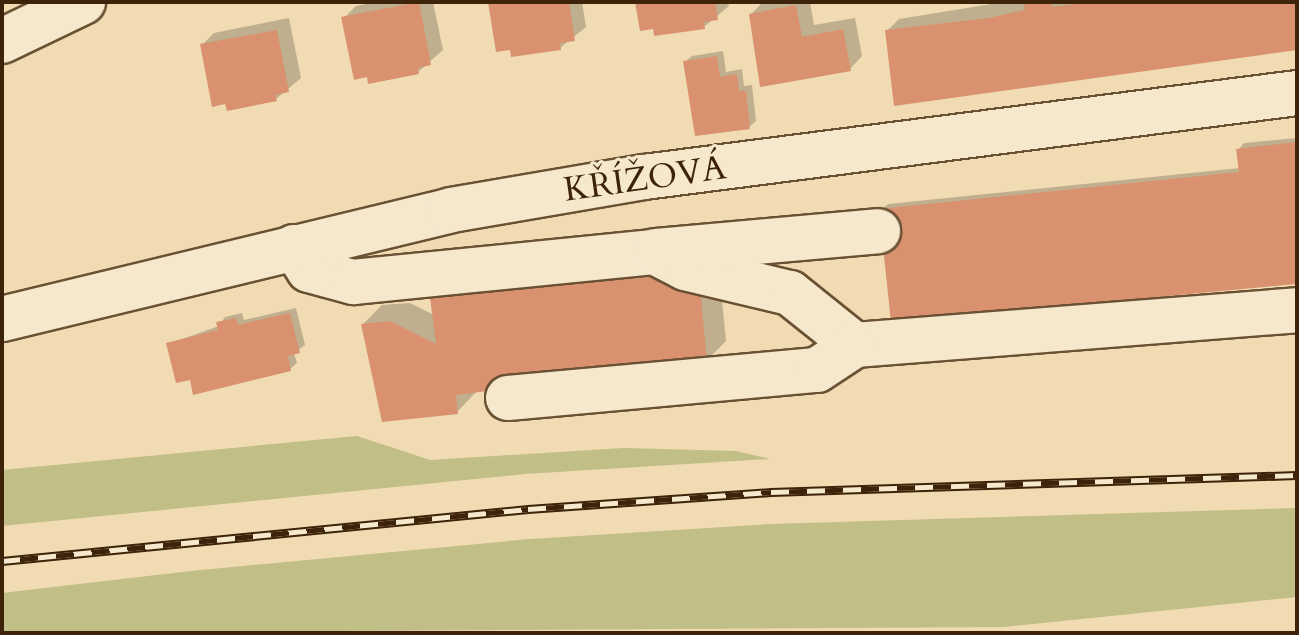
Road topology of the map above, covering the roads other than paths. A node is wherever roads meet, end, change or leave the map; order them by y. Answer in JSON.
{"nodes":[{"id":1,"x":83,"y":2,"type":"edge"},
{"id":2,"x":2,"y":41,"type":"edge"},
{"id":3,"x":1297,"y":93,"type":"edge"},
{"id":4,"x":878,"y":231,"type":"dead end"},
{"id":5,"x":294,"y":247,"type":"junction"},
{"id":6,"x":654,"y":252,"type":"junction"},
{"id":7,"x":1297,"y":310,"type":"edge"},
{"id":8,"x":2,"y":319,"type":"edge"},
{"id":9,"x":855,"y":345,"type":"junction"},
{"id":10,"x":508,"y":398,"type":"dead end"}],
"edges":[{"from":1,"to":2,"type":"street"},
{"from":3,"to":5,"type":"street","name":"KŘÍŽOVÁ"},
{"from":4,"to":6,"type":"street"},
{"from":5,"to":6,"type":"street"},
{"from":5,"to":8,"type":"street","name":"KŘÍŽOVÁ"},
{"from":6,"to":9,"type":"street"},
{"from":7,"to":9,"type":"street"},
{"from":9,"to":10,"type":"street"}]}
